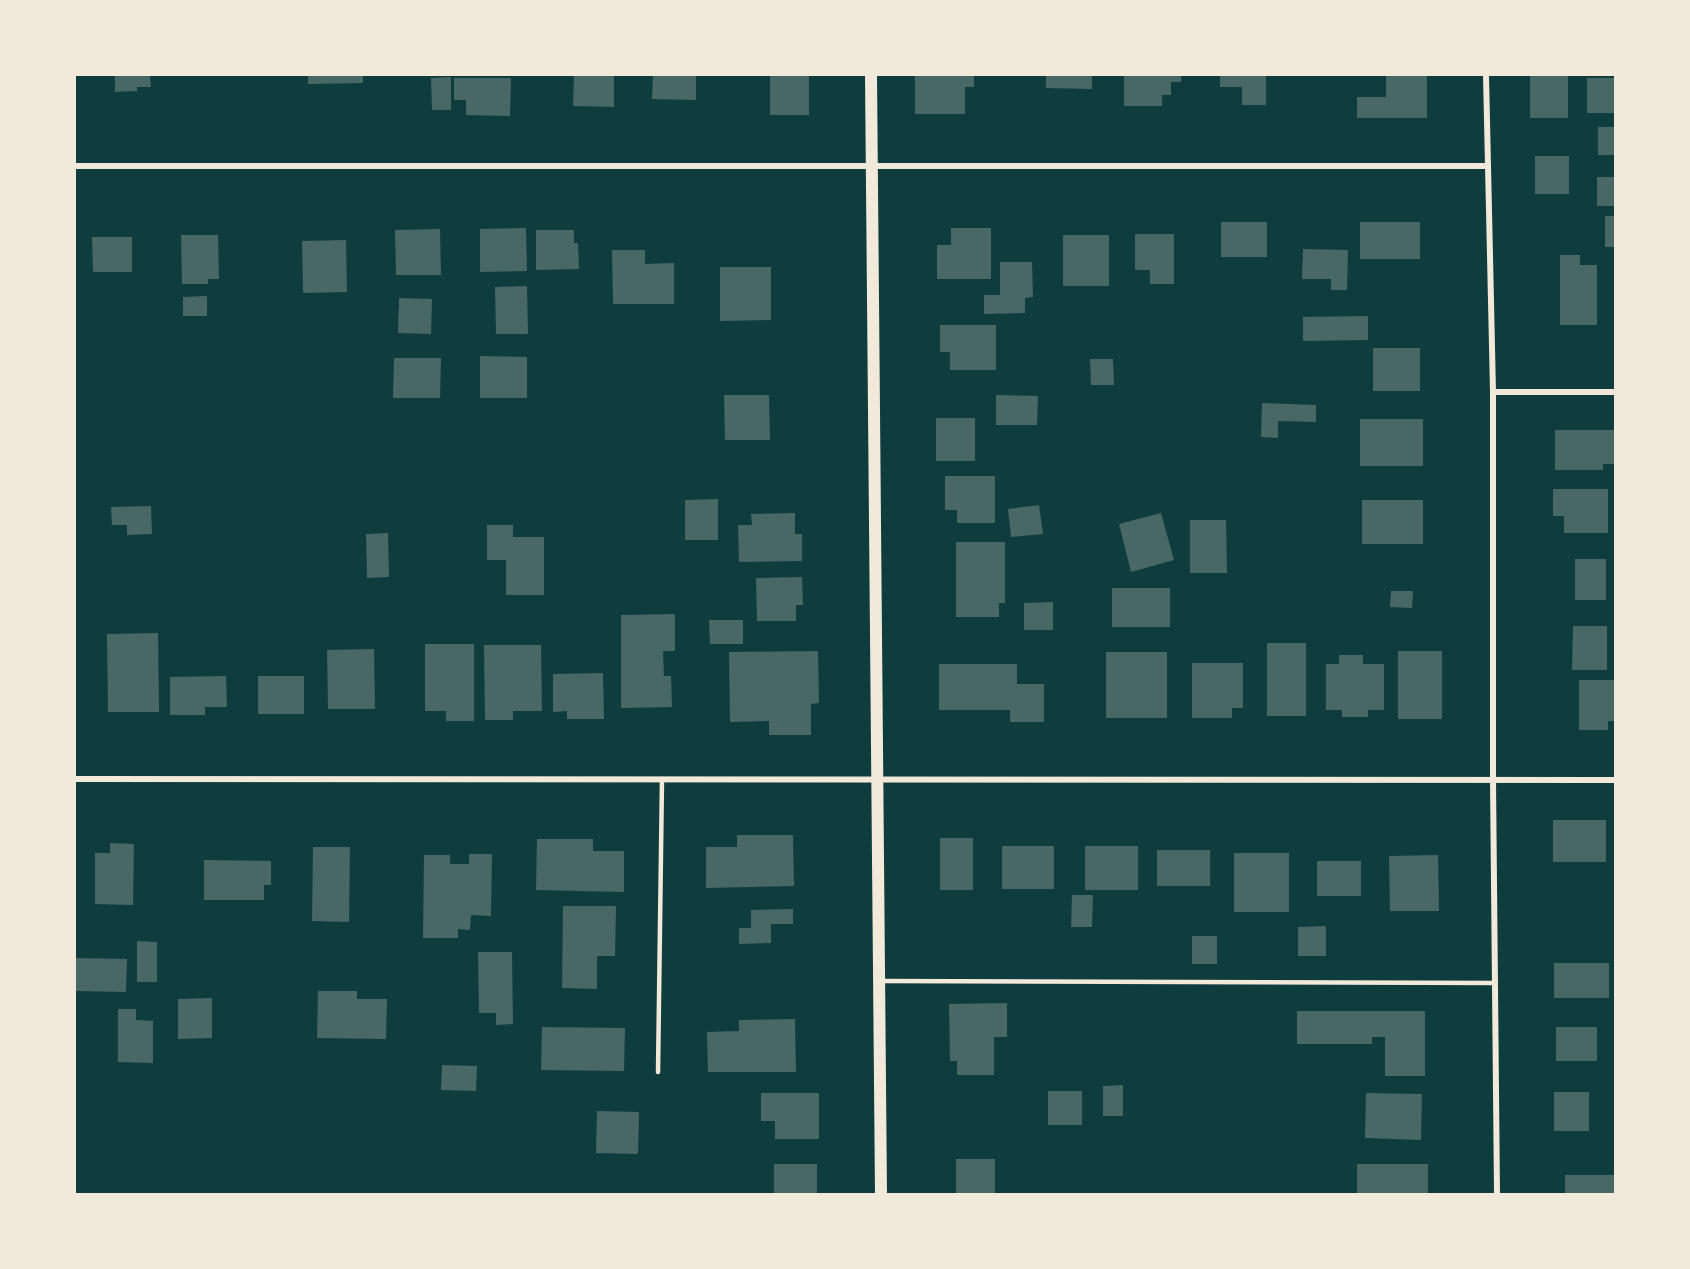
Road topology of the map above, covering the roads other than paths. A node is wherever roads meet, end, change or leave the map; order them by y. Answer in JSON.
{"nodes":[{"id":1,"x":871,"y":75,"type":"edge"},
{"id":2,"x":1486,"y":75,"type":"edge"},
{"id":3,"x":75,"y":166,"type":"edge"},
{"id":4,"x":872,"y":166,"type":"junction"},
{"id":5,"x":1487,"y":166,"type":"junction"},
{"id":6,"x":1493,"y":392,"type":"junction"},
{"id":7,"x":1615,"y":392,"type":"edge"},
{"id":8,"x":75,"y":779,"type":"edge"},
{"id":9,"x":662,"y":779,"type":"junction"},
{"id":10,"x":877,"y":779,"type":"junction"},
{"id":11,"x":1493,"y":780,"type":"junction"},
{"id":12,"x":1615,"y":780,"type":"edge"},
{"id":13,"x":879,"y":981,"type":"junction"},
{"id":14,"x":1495,"y":983,"type":"junction"},
{"id":15,"x":658,"y":1072,"type":"dead end"},
{"id":16,"x":881,"y":1194,"type":"edge"},
{"id":17,"x":1497,"y":1194,"type":"edge"}],
"edges":[{"from":1,"to":4,"type":"main road"},
{"from":2,"to":5,"type":"street"},
{"from":3,"to":4,"type":"street"},
{"from":4,"to":5,"type":"street"},
{"from":4,"to":10,"type":"main road"},
{"from":5,"to":6,"type":"street"},
{"from":6,"to":7,"type":"street"},
{"from":6,"to":11,"type":"street"},
{"from":8,"to":9,"type":"street"},
{"from":9,"to":10,"type":"street"},
{"from":9,"to":15,"type":"lane"},
{"from":10,"to":11,"type":"street"},
{"from":10,"to":13,"type":"main road"},
{"from":11,"to":12,"type":"street"},
{"from":11,"to":14,"type":"street"},
{"from":13,"to":14,"type":"lane"},
{"from":13,"to":16,"type":"main road"},
{"from":14,"to":17,"type":"street"}]}
